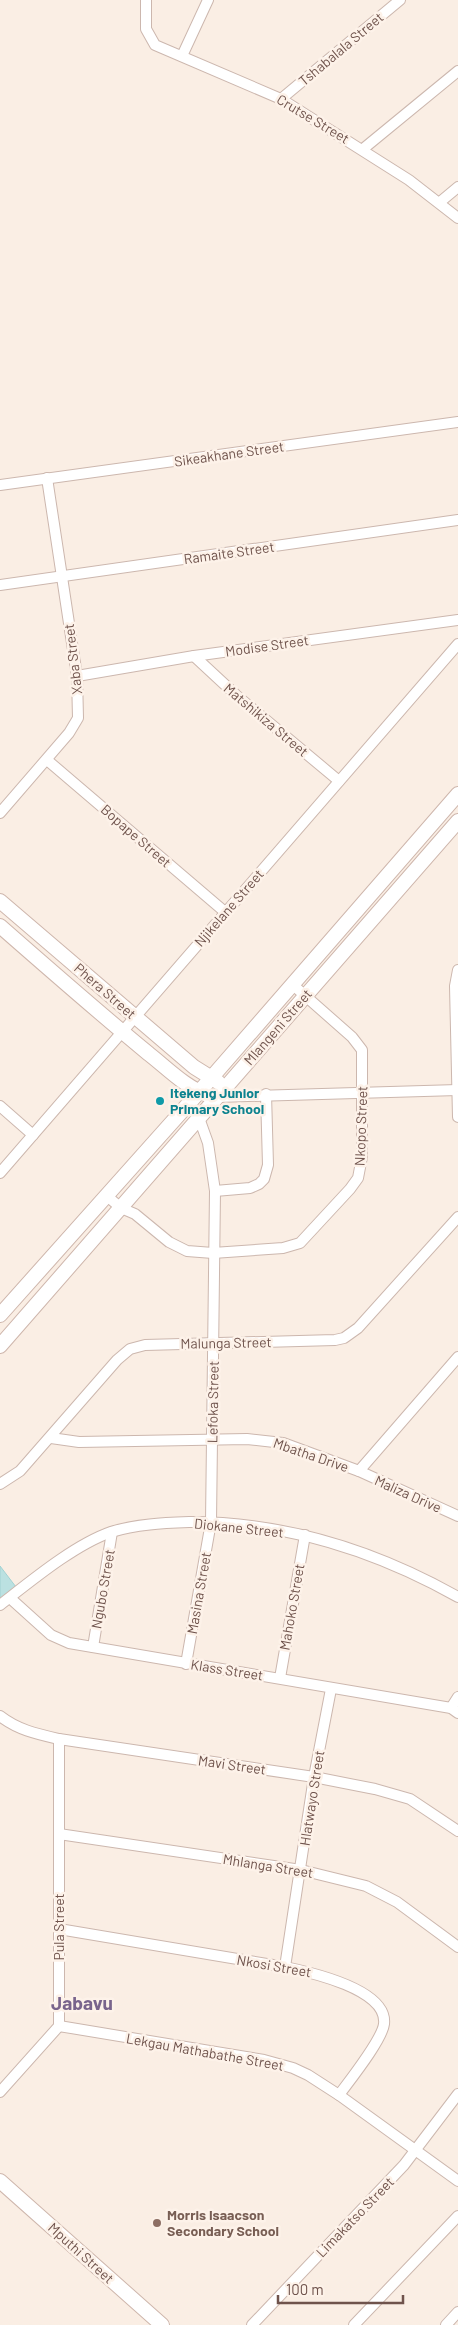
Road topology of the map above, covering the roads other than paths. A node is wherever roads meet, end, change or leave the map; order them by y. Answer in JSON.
{"nodes":[{"id":1,"x":146,"y":0,"type":"edge"},
{"id":2,"x":208,"y":0,"type":"edge"},
{"id":3,"x":400,"y":0,"type":"edge"},
{"id":4,"x":182,"y":56,"type":"junction"},
{"id":5,"x":458,"y":71,"type":"edge"},
{"id":6,"x":281,"y":99,"type":"junction"},
{"id":7,"x":363,"y":149,"type":"junction"},
{"id":8,"x":458,"y":187,"type":"edge"},
{"id":9,"x":440,"y":202,"type":"junction"},
{"id":10,"x":458,"y":218,"type":"edge"},
{"id":11,"x":458,"y":422,"type":"edge"},
{"id":12,"x":47,"y":478,"type":"junction"},
{"id":13,"x":0,"y":485,"type":"edge"},
{"id":14,"x":458,"y":520,"type":"edge"},
{"id":15,"x":62,"y":577,"type":"junction"},
{"id":16,"x":0,"y":585,"type":"edge"},
{"id":17,"x":458,"y":620,"type":"edge"},
{"id":18,"x":458,"y":644,"type":"edge"},
{"id":19,"x":194,"y":656,"type":"junction"},
{"id":20,"x":77,"y":676,"type":"junction"},
{"id":21,"x":47,"y":760,"type":"junction"},
{"id":22,"x":339,"y":781,"type":"junction"},
{"id":23,"x":458,"y":794,"type":"edge"},
{"id":24,"x":0,"y":813,"type":"edge"},
{"id":25,"x":458,"y":821,"type":"edge"},
{"id":26,"x":0,"y":901,"type":"edge"},
{"id":27,"x":226,"y":912,"type":"junction"},
{"id":28,"x":0,"y":926,"type":"edge"},
{"id":29,"x":458,"y":970,"type":"edge"},
{"id":30,"x":293,"y":985,"type":"junction"},
{"id":31,"x":305,"y":995,"type":"junction"},
{"id":32,"x":135,"y":1017,"type":"junction"},
{"id":33,"x":122,"y":1032,"type":"junction"},
{"id":34,"x":211,"y":1079,"type":"junction"},
{"id":35,"x":458,"y":1090,"type":"edge"},
{"id":36,"x":199,"y":1092,"type":"junction"},
{"id":37,"x":221,"y":1092,"type":"junction"},
{"id":38,"x":362,"y":1092,"type":"junction"},
{"id":39,"x":266,"y":1094,"type":"junction"},
{"id":40,"x":0,"y":1106,"type":"edge"},
{"id":41,"x":458,"y":1117,"type":"edge"},
{"id":42,"x":198,"y":1118,"type":"junction"},
{"id":43,"x":33,"y":1135,"type":"junction"},
{"id":44,"x":0,"y":1173,"type":"edge"},
{"id":45,"x":117,"y":1184,"type":"junction"},
{"id":46,"x":215,"y":1191,"type":"junction"},
{"id":47,"x":107,"y":1196,"type":"junction"},
{"id":48,"x":130,"y":1197,"type":"junction"},
{"id":49,"x":120,"y":1208,"type":"junction"},
{"id":50,"x":135,"y":1214,"type":"junction"},
{"id":51,"x":458,"y":1217,"type":"edge"},
{"id":52,"x":213,"y":1253,"type":"junction"},
{"id":53,"x":0,"y":1315,"type":"edge"},
{"id":54,"x":214,"y":1344,"type":"junction"},
{"id":55,"x":0,"y":1346,"type":"edge"},
{"id":56,"x":458,"y":1357,"type":"edge"},
{"id":57,"x":51,"y":1438,"type":"junction"},
{"id":58,"x":212,"y":1440,"type":"junction"},
{"id":59,"x":359,"y":1471,"type":"junction"},
{"id":60,"x":0,"y":1484,"type":"edge"},
{"id":61,"x":458,"y":1516,"type":"edge"},
{"id":62,"x":211,"y":1522,"type":"junction"},
{"id":63,"x":112,"y":1532,"type":"junction"},
{"id":64,"x":305,"y":1535,"type":"junction"},
{"id":65,"x":458,"y":1597,"type":"edge"},
{"id":66,"x":10,"y":1598,"type":"junction"},
{"id":67,"x":0,"y":1605,"type":"edge"},
{"id":68,"x":93,"y":1647,"type":"junction"},
{"id":69,"x":186,"y":1664,"type":"junction"},
{"id":70,"x":280,"y":1678,"type":"junction"},
{"id":71,"x":331,"y":1689,"type":"junction"},
{"id":72,"x":458,"y":1697,"type":"edge"},
{"id":73,"x":454,"y":1710,"type":"edge"},
{"id":74,"x":0,"y":1716,"type":"edge"},
{"id":75,"x":58,"y":1739,"type":"junction"},
{"id":76,"x":314,"y":1777,"type":"junction"},
{"id":77,"x":458,"y":1831,"type":"edge"},
{"id":78,"x":59,"y":1834,"type":"junction"},
{"id":79,"x":301,"y":1870,"type":"junction"},
{"id":80,"x":59,"y":1929,"type":"junction"},
{"id":81,"x":458,"y":1947,"type":"edge"},
{"id":82,"x":285,"y":1967,"type":"junction"},
{"id":83,"x":59,"y":2026,"type":"junction"},
{"id":84,"x":0,"y":2092,"type":"edge"},
{"id":85,"x":458,"y":2094,"type":"edge"},
{"id":86,"x":339,"y":2095,"type":"junction"},
{"id":87,"x":416,"y":2150,"type":"junction"},
{"id":88,"x":0,"y":2181,"type":"edge"},
{"id":89,"x":458,"y":2181,"type":"edge"},
{"id":90,"x":458,"y":2216,"type":"edge"},
{"id":91,"x":458,"y":2312,"type":"edge"},
{"id":92,"x":158,"y":2324,"type":"edge"},
{"id":93,"x":252,"y":2325,"type":"edge"},
{"id":94,"x":354,"y":2325,"type":"edge"},
{"id":95,"x":446,"y":2325,"type":"edge"}],
"edges":[{"from":1,"to":4,"type":"street","name":"Crutse Street"},
{"from":2,"to":4,"type":"street"},
{"from":3,"to":6,"type":"street","name":"Tshabalala Street"},
{"from":4,"to":6,"type":"street","name":"Crutse Street"},
{"from":5,"to":7,"type":"street"},
{"from":6,"to":7,"type":"street","name":"Crutse Street"},
{"from":7,"to":9,"type":"street","name":"Crutse Street"},
{"from":8,"to":9,"type":"street"},
{"from":9,"to":10,"type":"street","name":"Crutse Street"},
{"from":11,"to":12,"type":"street","name":"Sikeakhane Street"},
{"from":12,"to":13,"type":"street","name":"Sikeakhane Street"},
{"from":12,"to":15,"type":"street","name":"Xaba Street"},
{"from":14,"to":15,"type":"street","name":"Ramaite Street"},
{"from":15,"to":16,"type":"street","name":"Ramaite Street"},
{"from":15,"to":20,"type":"street","name":"Xaba Street"},
{"from":17,"to":19,"type":"street","name":"Modise Street"},
{"from":18,"to":22,"type":"street","name":"Njikelane Street"},
{"from":19,"to":20,"type":"street","name":"Modise Street"},
{"from":19,"to":22,"type":"street","name":"Matshikiza Street"},
{"from":20,"to":21,"type":"street","name":"Xaba Street"},
{"from":21,"to":24,"type":"street","name":"Xaba Street"},
{"from":21,"to":27,"type":"street","name":"Bopape Street"},
{"from":22,"to":27,"type":"street","name":"Njikelane Street"},
{"from":23,"to":30,"type":"street","name":"Mlangeni Street"},
{"from":25,"to":31,"type":"street","name":"Mlangeni Street"},
{"from":26,"to":32,"type":"street","name":"Phera Street"},
{"from":27,"to":32,"type":"street","name":"Njikelane Street"},
{"from":28,"to":33,"type":"street","name":"Phera Street"},
{"from":29,"to":35,"type":"street"},
{"from":30,"to":31,"type":"street","name":"Nkopo Street"},
{"from":30,"to":34,"type":"street","name":"Mlangeni Street"},
{"from":31,"to":37,"type":"street","name":"Mlangeni Street"},
{"from":31,"to":38,"type":"street","name":"Nkopo Street"},
{"from":32,"to":33,"type":"street","name":"Njikelane Street"},
{"from":32,"to":34,"type":"street","name":"Phera Street"},
{"from":33,"to":36,"type":"street","name":"Phera Street"},
{"from":33,"to":43,"type":"street","name":"Njikelane Street"},
{"from":34,"to":36,"type":"street","name":"Mlangeni Street"},
{"from":34,"to":37,"type":"street","name":"Phera Street"},
{"from":35,"to":38,"type":"street"},
{"from":35,"to":41,"type":"street"},
{"from":36,"to":37,"type":"street"},
{"from":36,"to":45,"type":"street","name":"Mlangeni Street"},
{"from":37,"to":39,"type":"street"},
{"from":37,"to":42,"type":"street","name":"Mlangeni Street"},
{"from":38,"to":39,"type":"street"},
{"from":38,"to":52,"type":"street","name":"Nkopo Street"},
{"from":39,"to":46,"type":"street"},
{"from":40,"to":43,"type":"street"},
{"from":42,"to":46,"type":"street","name":"Lefoka Street"},
{"from":42,"to":48,"type":"street","name":"Mlangeni Street"},
{"from":43,"to":44,"type":"street","name":"Njikelane Street"},
{"from":45,"to":47,"type":"street","name":"Mlangeni Street"},
{"from":45,"to":48,"type":"street"},
{"from":46,"to":52,"type":"street","name":"Lefoka Street"},
{"from":47,"to":49,"type":"street","name":"Nkopo Street"},
{"from":47,"to":53,"type":"street","name":"Mlangeni Street"},
{"from":48,"to":49,"type":"street","name":"Mlangeni Street"},
{"from":48,"to":50,"type":"street"},
{"from":49,"to":50,"type":"street","name":"Nkopo Street"},
{"from":49,"to":55,"type":"street","name":"Mlangeni Street"},
{"from":50,"to":52,"type":"street","name":"Nkopo Street"},
{"from":51,"to":54,"type":"street","name":"Malunga Street"},
{"from":52,"to":54,"type":"street","name":"Lefoka Street"},
{"from":54,"to":57,"type":"street","name":"Malunga Street"},
{"from":54,"to":58,"type":"street","name":"Lefoka Street"},
{"from":56,"to":59,"type":"street","name":"Mbatha Drive"},
{"from":57,"to":58,"type":"street","name":"Mbatha Drive"},
{"from":57,"to":60,"type":"street","name":"Malunga Street"},
{"from":58,"to":59,"type":"street","name":"Mbatha Drive"},
{"from":58,"to":62,"type":"street","name":"Lefoka Street"},
{"from":59,"to":61,"type":"street","name":"Maliza Drive"},
{"from":62,"to":63,"type":"street","name":"Diokane Street"},
{"from":62,"to":64,"type":"street","name":"Diokane Street"},
{"from":62,"to":69,"type":"street","name":"Masina Street"},
{"from":63,"to":66,"type":"street","name":"Diokane Street"},
{"from":63,"to":68,"type":"street","name":"Ngubo Street"},
{"from":64,"to":65,"type":"street","name":"Diokane Street"},
{"from":64,"to":70,"type":"street","name":"Mahoko Street"},
{"from":66,"to":67,"type":"street","name":"Diokane Street"},
{"from":66,"to":68,"type":"street","name":"Klass Street"},
{"from":68,"to":69,"type":"street","name":"Klass Street"},
{"from":69,"to":70,"type":"street","name":"Klass Street"},
{"from":70,"to":71,"type":"street","name":"Klass Street"},
{"from":71,"to":73,"type":"street","name":"Klass Street"},
{"from":71,"to":76,"type":"street","name":"Hlatwayo Street"},
{"from":72,"to":73,"type":"street"},
{"from":74,"to":75,"type":"street","name":"Mavi Street"},
{"from":75,"to":76,"type":"street","name":"Mavi Street"},
{"from":75,"to":78,"type":"street","name":"Pula Street"},
{"from":76,"to":77,"type":"street","name":"Mavi Street"},
{"from":76,"to":79,"type":"street","name":"Hlatwayo Street"},
{"from":78,"to":79,"type":"street","name":"Mhlanga Street"},
{"from":78,"to":80,"type":"street","name":"Pula Street"},
{"from":79,"to":81,"type":"street","name":"Mhlanga Street"},
{"from":79,"to":82,"type":"street","name":"Hlatwayo Street"},
{"from":80,"to":82,"type":"street","name":"Nkosi Street"},
{"from":80,"to":83,"type":"street","name":"Pula Street"},
{"from":82,"to":86,"type":"street","name":"Nkosi Street"},
{"from":83,"to":84,"type":"street"},
{"from":83,"to":86,"type":"street","name":"Lekgau Mathabathe Street"},
{"from":85,"to":87,"type":"street","name":"Limakatso Street"},
{"from":86,"to":87,"type":"street","name":"Lekgau Mathabathe Street"},
{"from":87,"to":89,"type":"street","name":"Lekgau Mathabathe Street"},
{"from":87,"to":93,"type":"street","name":"Limakatso Street"},
{"from":88,"to":92,"type":"street","name":"Mputhi Street"},
{"from":90,"to":94,"type":"street"},
{"from":91,"to":95,"type":"street"}]}
